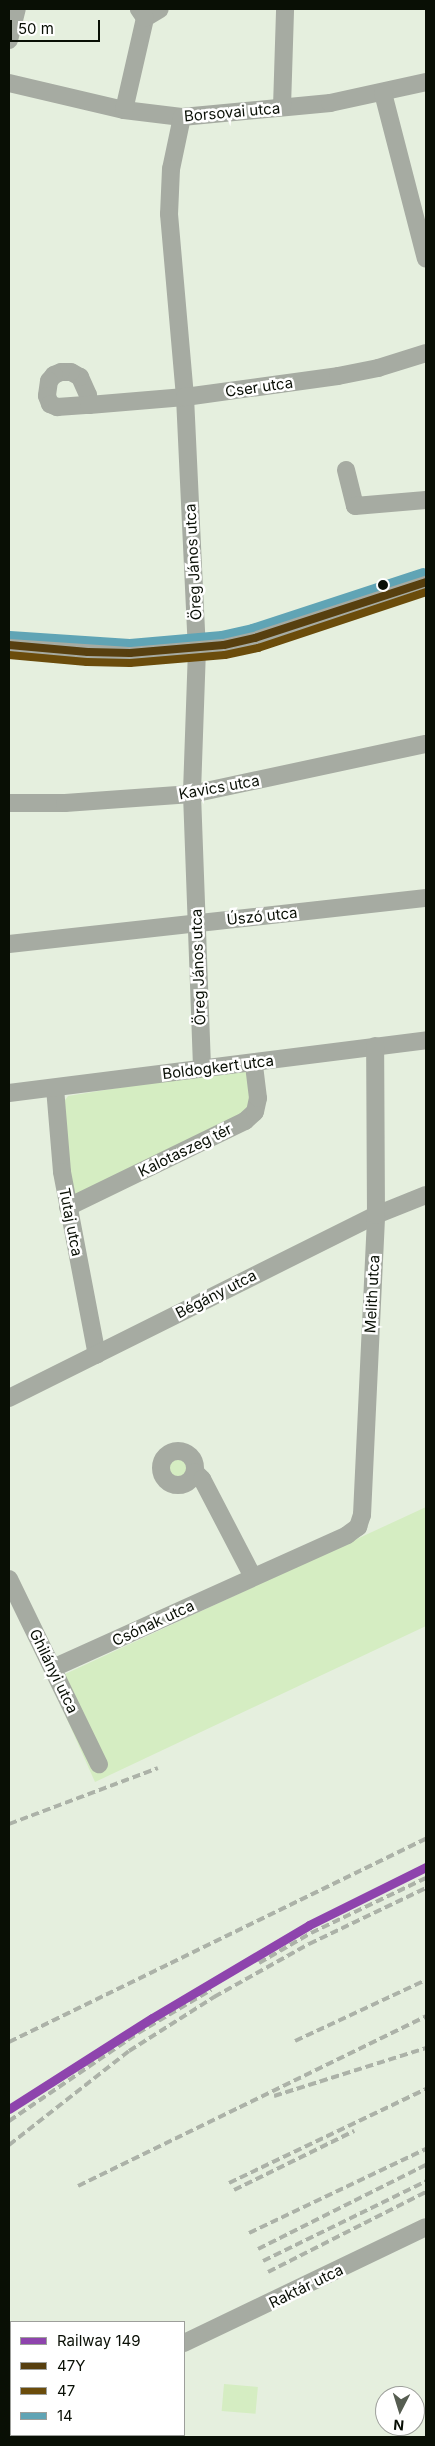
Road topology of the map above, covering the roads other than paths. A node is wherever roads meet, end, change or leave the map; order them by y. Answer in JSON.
{"nodes":[{"id":1,"x":17,"y":9,"type":"edge"},
{"id":2,"x":160,"y":9,"type":"edge"},
{"id":3,"x":285,"y":9,"type":"edge"},
{"id":4,"x":142,"y":14,"type":"edge"},
{"id":5,"x":9,"y":40,"type":"edge"},
{"id":6,"x":426,"y":82,"type":"edge"},
{"id":7,"x":9,"y":83,"type":"edge"},
{"id":8,"x":384,"y":92,"type":"junction"},
{"id":9,"x":282,"y":107,"type":"junction"},
{"id":10,"x":124,"y":110,"type":"junction"},
{"id":11,"x":182,"y":117,"type":"junction"},
{"id":12,"x":426,"y":259,"type":"edge"},
{"id":13,"x":426,"y":352,"type":"edge"},
{"id":14,"x":185,"y":397,"type":"junction"},
{"id":15,"x":89,"y":405,"type":"dead end"},
{"id":16,"x":346,"y":470,"type":"dead end"},
{"id":17,"x":426,"y":500,"type":"edge"},
{"id":18,"x":426,"y":582,"type":"edge"},
{"id":19,"x":9,"y":645,"type":"edge"},
{"id":20,"x":196,"y":649,"type":"junction"},
{"id":21,"x":426,"y":744,"type":"edge"},
{"id":22,"x":192,"y":794,"type":"junction"},
{"id":23,"x":9,"y":803,"type":"edge"},
{"id":24,"x":426,"y":898,"type":"edge"},
{"id":25,"x":196,"y":923,"type":"junction"},
{"id":26,"x":9,"y":944,"type":"edge"},
{"id":27,"x":426,"y":1040,"type":"edge"},
{"id":28,"x":375,"y":1046,"type":"junction"},
{"id":29,"x":254,"y":1063,"type":"junction"},
{"id":30,"x":202,"y":1068,"type":"junction"},
{"id":31,"x":55,"y":1088,"type":"junction"},
{"id":32,"x":9,"y":1093,"type":"edge"},
{"id":33,"x":426,"y":1195,"type":"edge"},
{"id":34,"x":68,"y":1207,"type":"junction"},
{"id":35,"x":376,"y":1215,"type":"junction"},
{"id":36,"x":98,"y":1355,"type":"junction"},
{"id":37,"x":9,"y":1398,"type":"edge"},
{"id":38,"x":195,"y":1472,"type":"dead end"},
{"id":39,"x":347,"y":1535,"type":"joint"},
{"id":40,"x":253,"y":1577,"type":"junction"},
{"id":41,"x":9,"y":1579,"type":"edge"},
{"id":42,"x":53,"y":1668,"type":"junction"},
{"id":43,"x":99,"y":1764,"type":"dead end"},
{"id":44,"x":426,"y":2227,"type":"edge"},
{"id":45,"x":185,"y":2343,"type":"edge"}],
"edges":[{"from":1,"to":5,"type":"street"},
{"from":2,"to":4,"type":"street"},
{"from":3,"to":9,"type":"street"},
{"from":4,"to":10,"type":"street"},
{"from":6,"to":8,"type":"street","name":"Borsovai utca"},
{"from":7,"to":10,"type":"street","name":"Borsovai utca"},
{"from":8,"to":9,"type":"street","name":"Borsovai utca"},
{"from":8,"to":12,"type":"street"},
{"from":9,"to":11,"type":"street","name":"Borsovai utca"},
{"from":10,"to":11,"type":"street","name":"Borsovai utca"},
{"from":11,"to":14,"type":"street","name":"Öreg János utca"},
{"from":13,"to":14,"type":"street","name":"Cser utca"},
{"from":14,"to":15,"type":"street","name":"Cser utca"},
{"from":14,"to":20,"type":"street","name":"Öreg János utca"},
{"from":16,"to":17,"type":"street"},
{"from":18,"to":20,"type":"street"},
{"from":19,"to":20,"type":"street"},
{"from":20,"to":22,"type":"street","name":"Öreg János utca"},
{"from":21,"to":22,"type":"street","name":"Kavics utca"},
{"from":22,"to":23,"type":"street","name":"Kavics utca"},
{"from":22,"to":25,"type":"street","name":"Öreg János utca"},
{"from":24,"to":25,"type":"street","name":"Úszó utca"},
{"from":25,"to":26,"type":"street","name":"Úszó utca"},
{"from":25,"to":30,"type":"street","name":"Öreg János utca"},
{"from":27,"to":28,"type":"street","name":"Boldogkert utca"},
{"from":28,"to":29,"type":"street","name":"Boldogkert utca"},
{"from":28,"to":35,"type":"street","name":"Melith utca"},
{"from":29,"to":30,"type":"street","name":"Boldogkert utca"},
{"from":29,"to":34,"type":"street","name":"Kalotaszeg tér"},
{"from":30,"to":31,"type":"street","name":"Boldogkert utca"},
{"from":31,"to":32,"type":"street","name":"Boldogkert utca"},
{"from":31,"to":34,"type":"street","name":"Tutaj utca"},
{"from":33,"to":35,"type":"street","name":"Bégány utca"},
{"from":34,"to":36,"type":"street","name":"Tutaj utca"},
{"from":35,"to":36,"type":"street","name":"Bégány utca"},
{"from":35,"to":39,"type":"street","name":"Melith utca"},
{"from":36,"to":37,"type":"street","name":"Bégány utca"},
{"from":38,"to":40,"type":"street"},
{"from":39,"to":40,"type":"street","name":"Csónak utca"},
{"from":40,"to":42,"type":"street","name":"Csónak utca"},
{"from":41,"to":42,"type":"street","name":"Ghilányi utca"},
{"from":42,"to":43,"type":"street","name":"Ghilányi utca"},
{"from":44,"to":45,"type":"street","name":"Raktár utca"}]}
